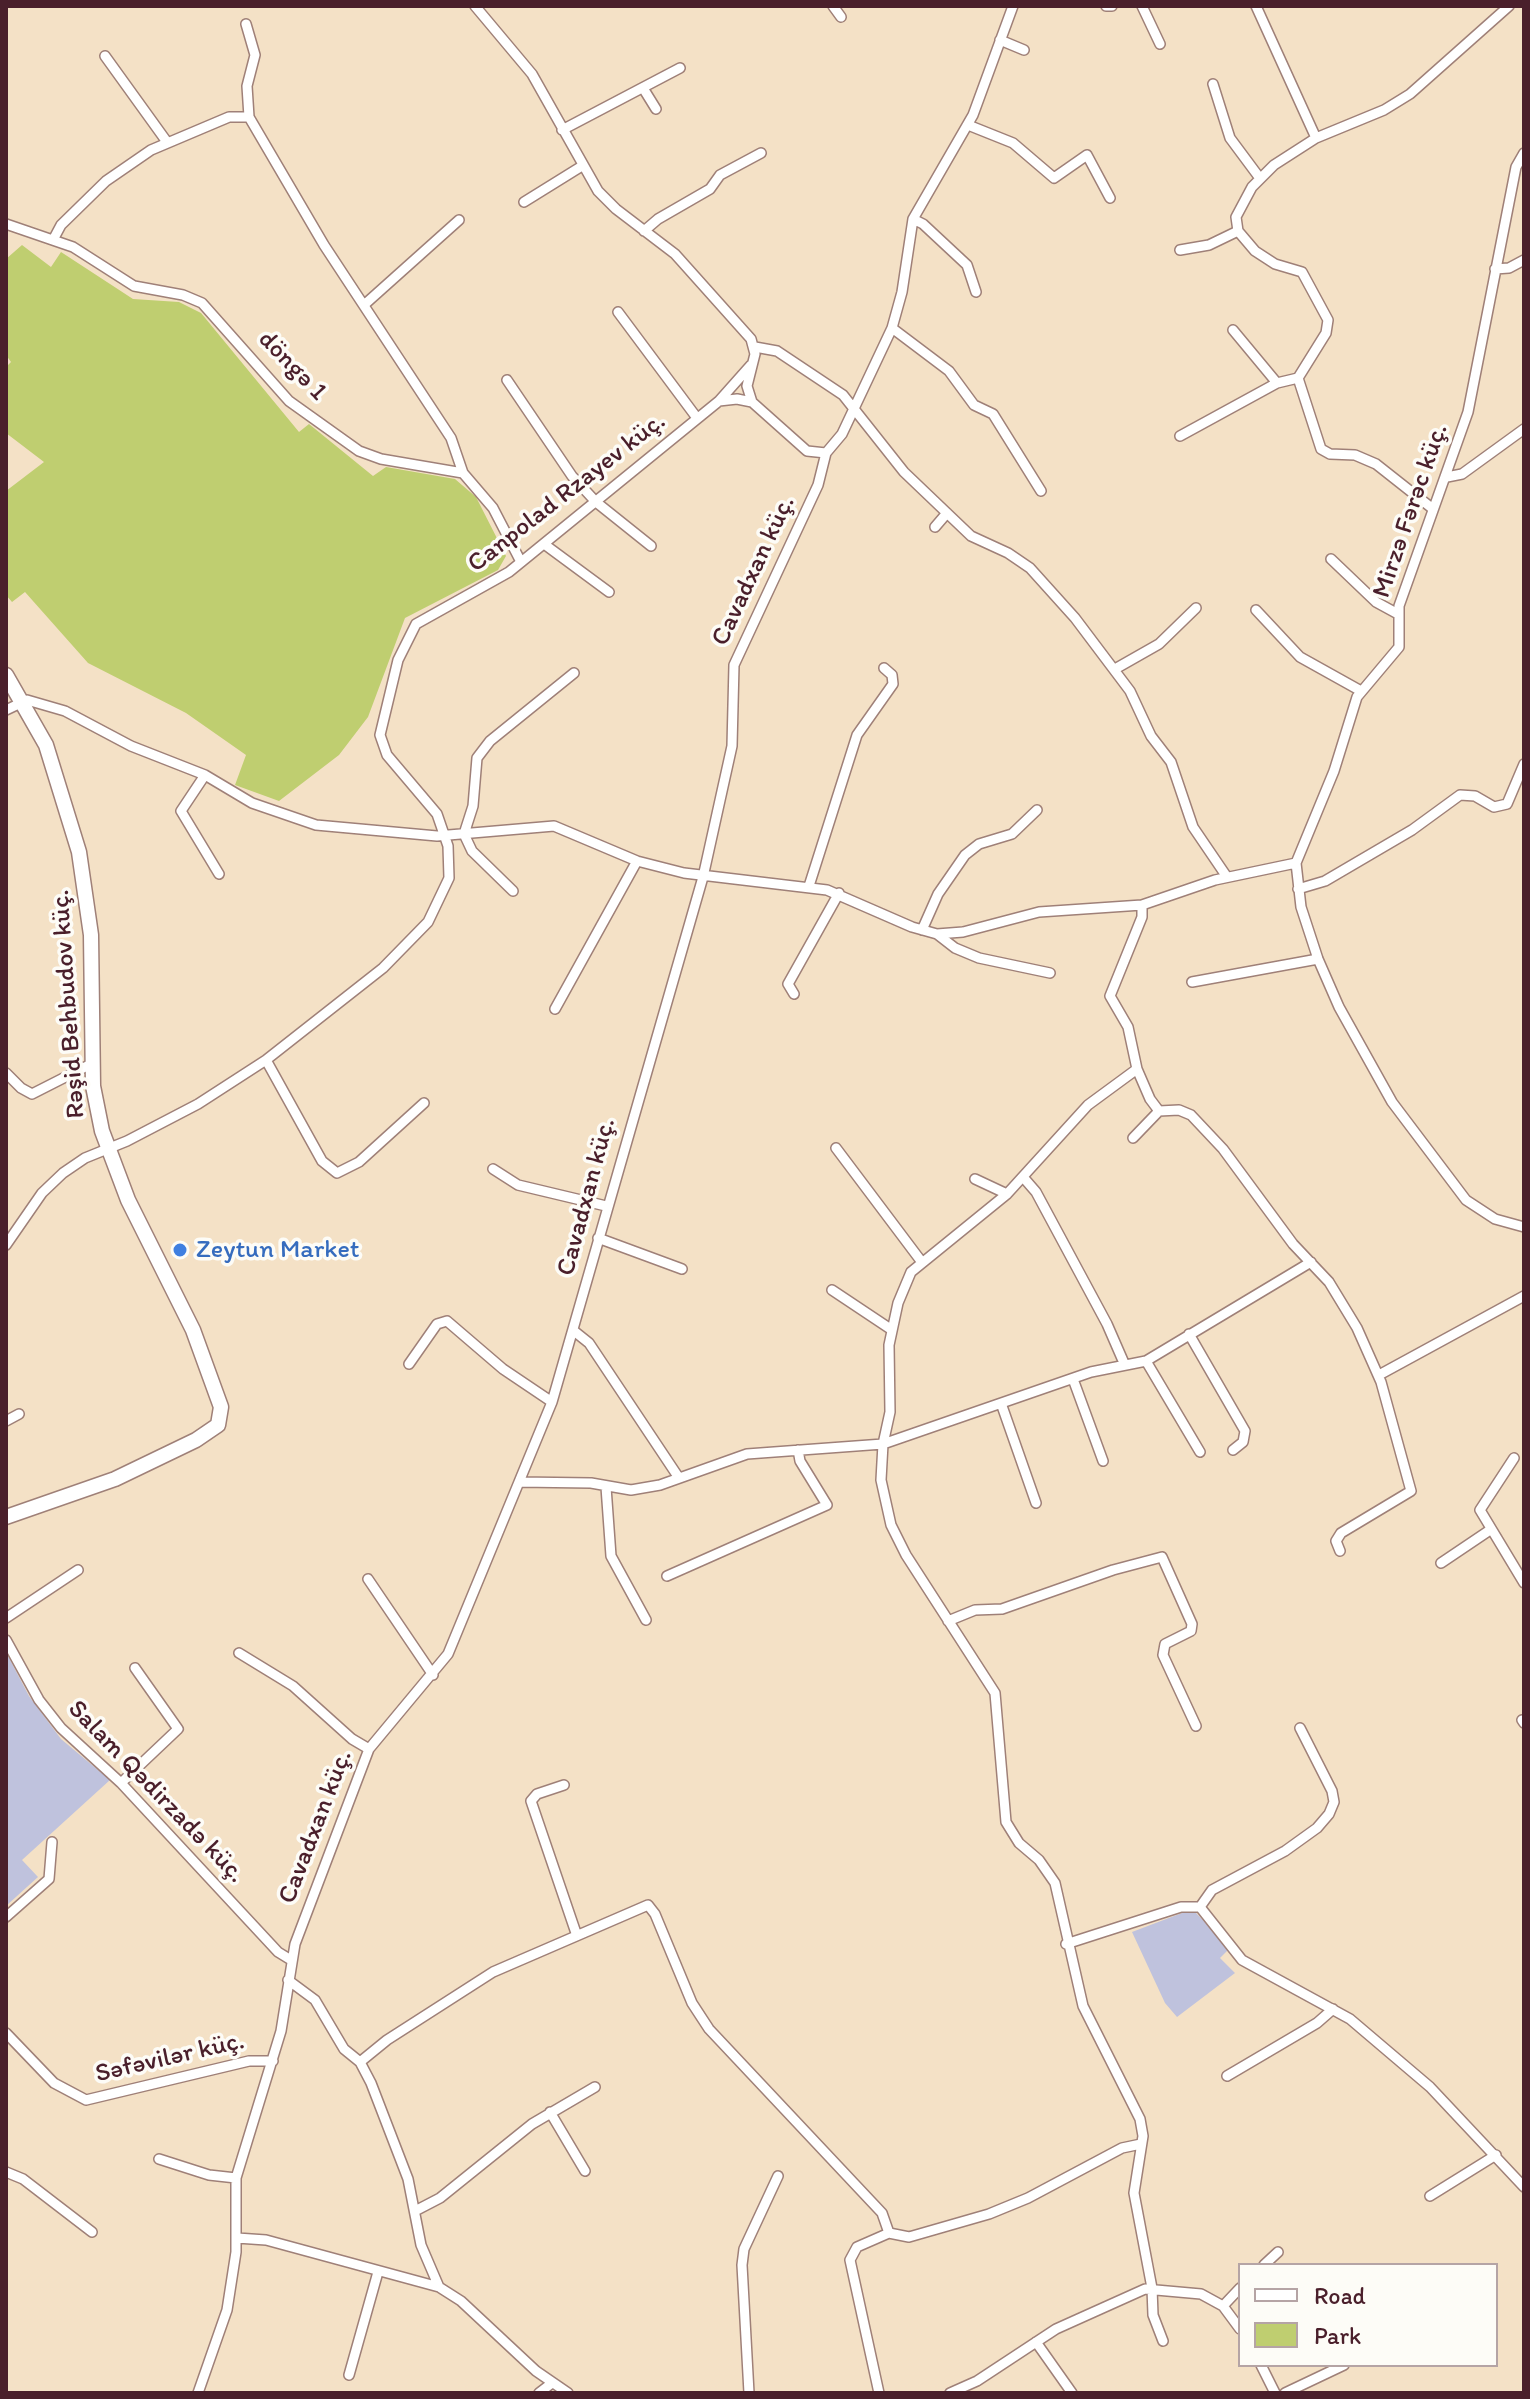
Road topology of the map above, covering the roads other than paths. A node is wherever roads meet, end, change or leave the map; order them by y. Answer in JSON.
{"nodes":[{"id":1,"x":475,"y":6,"type":"edge"},
{"id":2,"x":833,"y":6,"type":"edge"},
{"id":3,"x":1013,"y":6,"type":"edge"},
{"id":4,"x":1142,"y":6,"type":"edge"},
{"id":5,"x":1256,"y":6,"type":"edge"},
{"id":6,"x":1509,"y":6,"type":"edge"},
{"id":7,"x":841,"y":17,"type":"dead end"},
{"id":8,"x":246,"y":24,"type":"dead end"},
{"id":9,"x":1000,"y":40,"type":"junction"},
{"id":10,"x":1160,"y":44,"type":"dead end"},
{"id":11,"x":1024,"y":50,"type":"dead end"},
{"id":12,"x":105,"y":56,"type":"dead end"},
{"id":13,"x":680,"y":68,"type":"dead end"},
{"id":14,"x":1213,"y":84,"type":"dead end"},
{"id":15,"x":643,"y":88,"type":"junction"},
{"id":16,"x":656,"y":109,"type":"dead end"},
{"id":17,"x":249,"y":117,"type":"junction"},
{"id":18,"x":968,"y":125,"type":"junction"},
{"id":19,"x":562,"y":130,"type":"junction"},
{"id":20,"x":1316,"y":138,"type":"junction"},
{"id":21,"x":167,"y":142,"type":"junction"},
{"id":22,"x":761,"y":153,"type":"dead end"},
{"id":23,"x":1524,"y":153,"type":"edge"},
{"id":24,"x":582,"y":166,"type":"junction"},
{"id":25,"x":1259,"y":177,"type":"junction"},
{"id":26,"x":1110,"y":198,"type":"dead end"},
{"id":27,"x":524,"y":202,"type":"dead end"},
{"id":28,"x":913,"y":219,"type":"junction"},
{"id":29,"x":459,"y":220,"type":"dead end"},
{"id":30,"x":6,"y":224,"type":"edge"},
{"id":31,"x":644,"y":231,"type":"junction"},
{"id":32,"x":1238,"y":231,"type":"junction"},
{"id":33,"x":53,"y":240,"type":"junction"},
{"id":34,"x":1180,"y":250,"type":"dead end"},
{"id":35,"x":1524,"y":260,"type":"edge"},
{"id":36,"x":1495,"y":269,"type":"junction"},
{"id":37,"x":976,"y":292,"type":"dead end"},
{"id":38,"x":364,"y":305,"type":"junction"},
{"id":39,"x":618,"y":312,"type":"dead end"},
{"id":40,"x":892,"y":328,"type":"junction"},
{"id":41,"x":1233,"y":330,"type":"dead end"},
{"id":42,"x":755,"y":347,"type":"junction"},
{"id":43,"x":751,"y":364,"type":"junction"},
{"id":44,"x":1298,"y":378,"type":"junction"},
{"id":45,"x":507,"y":380,"type":"dead end"},
{"id":46,"x":1277,"y":383,"type":"junction"},
{"id":47,"x":719,"y":401,"type":"junction"},
{"id":48,"x":752,"y":402,"type":"junction"},
{"id":49,"x":855,"y":407,"type":"junction"},
{"id":50,"x":697,"y":418,"type":"junction"},
{"id":51,"x":1524,"y":429,"type":"edge"},
{"id":52,"x":1180,"y":436,"type":"dead end"},
{"id":53,"x":826,"y":453,"type":"junction"},
{"id":54,"x":463,"y":473,"type":"junction"},
{"id":55,"x":1447,"y":477,"type":"junction"},
{"id":56,"x":1041,"y":491,"type":"dead end"},
{"id":57,"x":596,"y":502,"type":"junction"},
{"id":58,"x":1433,"y":509,"type":"junction"},
{"id":59,"x":947,"y":513,"type":"junction"},
{"id":60,"x":935,"y":527,"type":"dead end"},
{"id":61,"x":544,"y":544,"type":"junction"},
{"id":62,"x":651,"y":546,"type":"dead end"},
{"id":63,"x":1331,"y":559,"type":"dead end"},
{"id":64,"x":521,"y":562,"type":"junction"},
{"id":65,"x":609,"y":592,"type":"dead end"},
{"id":66,"x":1196,"y":608,"type":"dead end"},
{"id":67,"x":1256,"y":610,"type":"dead end"},
{"id":68,"x":1398,"y":614,"type":"junction"},
{"id":69,"x":884,"y":668,"type":"dead end"},
{"id":70,"x":1115,"y":669,"type":"junction"},
{"id":71,"x":574,"y":673,"type":"dead end"},
{"id":72,"x":6,"y":675,"type":"edge"},
{"id":73,"x":1361,"y":691,"type":"junction"},
{"id":74,"x":22,"y":700,"type":"junction"},
{"id":75,"x":6,"y":710,"type":"edge"},
{"id":76,"x":1524,"y":764,"type":"edge"},
{"id":77,"x":205,"y":775,"type":"junction"},
{"id":78,"x":1037,"y":810,"type":"dead end"},
{"id":79,"x":464,"y":834,"type":"junction"},
{"id":80,"x":445,"y":836,"type":"junction"},
{"id":81,"x":637,"y":861,"type":"junction"},
{"id":82,"x":1296,"y":863,"type":"junction"},
{"id":83,"x":219,"y":874,"type":"dead end"},
{"id":84,"x":703,"y":877,"type":"junction"},
{"id":85,"x":1227,"y":877,"type":"junction"},
{"id":86,"x":809,"y":886,"type":"junction"},
{"id":87,"x":1298,"y":889,"type":"junction"},
{"id":88,"x":513,"y":891,"type":"dead end"},
{"id":89,"x":839,"y":893,"type":"junction"},
{"id":90,"x":1142,"y":905,"type":"junction"},
{"id":91,"x":922,"y":930,"type":"junction"},
{"id":92,"x":937,"y":934,"type":"junction"},
{"id":93,"x":1318,"y":959,"type":"junction"},
{"id":94,"x":1050,"y":973,"type":"dead end"},
{"id":95,"x":1192,"y":982,"type":"dead end"},
{"id":96,"x":794,"y":994,"type":"dead end"},
{"id":97,"x":555,"y":1009,"type":"dead end"},
{"id":98,"x":266,"y":1060,"type":"junction"},
{"id":99,"x":93,"y":1063,"type":"junction"},
{"id":100,"x":1137,"y":1069,"type":"junction"},
{"id":101,"x":6,"y":1073,"type":"edge"},
{"id":102,"x":424,"y":1103,"type":"dead end"},
{"id":103,"x":1159,"y":1111,"type":"junction"},
{"id":104,"x":1133,"y":1138,"type":"dead end"},
{"id":105,"x":108,"y":1148,"type":"junction"},
{"id":106,"x":836,"y":1148,"type":"dead end"},
{"id":107,"x":493,"y":1169,"type":"dead end"},
{"id":108,"x":1023,"y":1177,"type":"junction"},
{"id":109,"x":975,"y":1179,"type":"dead end"},
{"id":110,"x":1007,"y":1194,"type":"junction"},
{"id":111,"x":606,"y":1206,"type":"junction"},
{"id":112,"x":1524,"y":1227,"type":"edge"},
{"id":113,"x":598,"y":1238,"type":"junction"},
{"id":114,"x":6,"y":1245,"type":"edge"},
{"id":115,"x":921,"y":1261,"type":"junction"},
{"id":116,"x":1311,"y":1262,"type":"junction"},
{"id":117,"x":682,"y":1269,"type":"dead end"},
{"id":118,"x":832,"y":1290,"type":"dead end"},
{"id":119,"x":1524,"y":1296,"type":"edge"},
{"id":120,"x":892,"y":1330,"type":"junction"},
{"id":121,"x":574,"y":1331,"type":"junction"},
{"id":122,"x":1189,"y":1334,"type":"junction"},
{"id":123,"x":1146,"y":1361,"type":"junction"},
{"id":124,"x":1124,"y":1363,"type":"junction"},
{"id":125,"x":409,"y":1364,"type":"dead end"},
{"id":126,"x":1379,"y":1375,"type":"junction"},
{"id":127,"x":1073,"y":1379,"type":"junction"},
{"id":128,"x":552,"y":1402,"type":"junction"},
{"id":129,"x":1002,"y":1406,"type":"junction"},
{"id":130,"x":19,"y":1414,"type":"dead end"},
{"id":131,"x":6,"y":1421,"type":"edge"},
{"id":132,"x":883,"y":1444,"type":"junction"},
{"id":133,"x":798,"y":1450,"type":"junction"},
{"id":134,"x":1233,"y":1450,"type":"dead end"},
{"id":135,"x":1200,"y":1452,"type":"dead end"},
{"id":136,"x":1514,"y":1458,"type":"dead end"},
{"id":137,"x":1103,"y":1461,"type":"dead end"},
{"id":138,"x":679,"y":1478,"type":"junction"},
{"id":139,"x":519,"y":1482,"type":"junction"},
{"id":140,"x":606,"y":1487,"type":"junction"},
{"id":141,"x":1036,"y":1503,"type":"dead end"},
{"id":142,"x":6,"y":1517,"type":"edge"},
{"id":143,"x":1490,"y":1530,"type":"junction"},
{"id":144,"x":1340,"y":1551,"type":"dead end"},
{"id":145,"x":1441,"y":1563,"type":"dead end"},
{"id":146,"x":78,"y":1570,"type":"dead end"},
{"id":147,"x":667,"y":1576,"type":"dead end"},
{"id":148,"x":368,"y":1579,"type":"dead end"},
{"id":149,"x":1524,"y":1583,"type":"edge"},
{"id":150,"x":6,"y":1618,"type":"edge"},
{"id":151,"x":646,"y":1620,"type":"dead end"},
{"id":152,"x":948,"y":1621,"type":"junction"},
{"id":153,"x":6,"y":1640,"type":"edge"},
{"id":154,"x":239,"y":1653,"type":"dead end"},
{"id":155,"x":135,"y":1668,"type":"dead end"},
{"id":156,"x":433,"y":1675,"type":"junction"},
{"id":157,"x":1196,"y":1726,"type":"dead end"},
{"id":158,"x":1300,"y":1728,"type":"dead end"},
{"id":159,"x":369,"y":1749,"type":"junction"},
{"id":160,"x":121,"y":1783,"type":"junction"},
{"id":161,"x":564,"y":1785,"type":"dead end"},
{"id":162,"x":52,"y":1842,"type":"dead end"},
{"id":163,"x":1200,"y":1907,"type":"junction"},
{"id":164,"x":6,"y":1917,"type":"edge"},
{"id":165,"x":576,"y":1933,"type":"junction"},
{"id":166,"x":1066,"y":1944,"type":"junction"},
{"id":167,"x":291,"y":1960,"type":"junction"},
{"id":168,"x":288,"y":1980,"type":"junction"},
{"id":169,"x":1333,"y":2009,"type":"junction"},
{"id":170,"x":6,"y":2033,"type":"edge"},
{"id":171,"x":273,"y":2061,"type":"junction"},
{"id":172,"x":360,"y":2062,"type":"junction"},
{"id":173,"x":1227,"y":2076,"type":"dead end"},
{"id":174,"x":595,"y":2087,"type":"dead end"},
{"id":175,"x":550,"y":2112,"type":"junction"},
{"id":176,"x":1141,"y":2144,"type":"junction"},
{"id":177,"x":1496,"y":2155,"type":"junction"},
{"id":178,"x":159,"y":2159,"type":"dead end"},
{"id":179,"x":585,"y":2171,"type":"dead end"},
{"id":180,"x":6,"y":2172,"type":"edge"},
{"id":181,"x":778,"y":2176,"type":"dead end"},
{"id":182,"x":236,"y":2178,"type":"junction"},
{"id":183,"x":1524,"y":2187,"type":"edge"},
{"id":184,"x":1430,"y":2196,"type":"dead end"},
{"id":185,"x":415,"y":2211,"type":"junction"},
{"id":186,"x":92,"y":2232,"type":"dead end"},
{"id":187,"x":889,"y":2233,"type":"junction"},
{"id":188,"x":237,"y":2238,"type":"junction"},
{"id":189,"x":1278,"y":2252,"type":"dead end"},
{"id":190,"x":1266,"y":2263,"type":"edge"},
{"id":191,"x":378,"y":2272,"type":"junction"},
{"id":192,"x":439,"y":2287,"type":"junction"},
{"id":193,"x":1152,"y":2288,"type":"junction"},
{"id":194,"x":1238,"y":2290,"type":"edge"},
{"id":195,"x":1223,"y":2306,"type":"junction"},
{"id":196,"x":1238,"y":2326,"type":"edge"},
{"id":197,"x":1163,"y":2341,"type":"dead end"},
{"id":198,"x":1036,"y":2342,"type":"junction"},
{"id":199,"x":1262,"y":2367,"type":"edge"},
{"id":200,"x":1340,"y":2367,"type":"edge"},
{"id":201,"x":349,"y":2375,"type":"dead end"},
{"id":202,"x":552,"y":2383,"type":"junction"},
{"id":203,"x":198,"y":2393,"type":"edge"},
{"id":204,"x":539,"y":2393,"type":"edge"},
{"id":205,"x":568,"y":2393,"type":"edge"},
{"id":206,"x":749,"y":2393,"type":"edge"},
{"id":207,"x":879,"y":2393,"type":"edge"},
{"id":208,"x":950,"y":2393,"type":"edge"},
{"id":209,"x":1072,"y":2393,"type":"edge"},
{"id":210,"x":1275,"y":2393,"type":"edge"},
{"id":211,"x":1285,"y":2393,"type":"edge"}],
"edges":[{"from":1,"to":19,"type":"street"},
{"from":2,"to":7,"type":"street"},
{"from":3,"to":9,"type":"street","name":"Cavadxan küç."},
{"from":4,"to":10,"type":"street"},
{"from":5,"to":20,"type":"street"},
{"from":6,"to":20,"type":"street"},
{"from":8,"to":17,"type":"street"},
{"from":9,"to":11,"type":"street"},
{"from":9,"to":18,"type":"street","name":"Cavadxan küç."},
{"from":12,"to":21,"type":"street"},
{"from":13,"to":15,"type":"street"},
{"from":14,"to":25,"type":"street"},
{"from":15,"to":16,"type":"street"},
{"from":15,"to":19,"type":"street"},
{"from":17,"to":21,"type":"street"},
{"from":17,"to":38,"type":"street"},
{"from":18,"to":26,"type":"street"},
{"from":18,"to":28,"type":"street","name":"Cavadxan küç."},
{"from":19,"to":24,"type":"street"},
{"from":20,"to":25,"type":"street"},
{"from":21,"to":33,"type":"street"},
{"from":22,"to":31,"type":"street"},
{"from":23,"to":36,"type":"street","name":"Mirzə Fərəc küç."},
{"from":24,"to":27,"type":"street"},
{"from":24,"to":31,"type":"street"},
{"from":25,"to":32,"type":"street"},
{"from":28,"to":37,"type":"street"},
{"from":28,"to":40,"type":"street","name":"Cavadxan küç."},
{"from":29,"to":38,"type":"street"},
{"from":30,"to":33,"type":"street","name":"döngə 1"},
{"from":31,"to":42,"type":"street"},
{"from":32,"to":34,"type":"street"},
{"from":32,"to":44,"type":"street"},
{"from":33,"to":54,"type":"street","name":"döngə 1"},
{"from":35,"to":36,"type":"street"},
{"from":36,"to":55,"type":"street","name":"Mirzə Fərəc küç."},
{"from":38,"to":54,"type":"street"},
{"from":39,"to":50,"type":"street"},
{"from":40,"to":49,"type":"street","name":"Cavadxan küç."},
{"from":40,"to":56,"type":"street"},
{"from":41,"to":46,"type":"street"},
{"from":42,"to":43,"type":"street"},
{"from":42,"to":49,"type":"street"},
{"from":43,"to":47,"type":"street","name":"Canpolad Rzayev küç."},
{"from":43,"to":48,"type":"street"},
{"from":44,"to":46,"type":"street"},
{"from":44,"to":58,"type":"street"},
{"from":45,"to":57,"type":"street"},
{"from":46,"to":52,"type":"street"},
{"from":47,"to":48,"type":"street"},
{"from":47,"to":50,"type":"street","name":"Canpolad Rzayev küç."},
{"from":48,"to":53,"type":"street"},
{"from":49,"to":53,"type":"street","name":"Cavadxan küç."},
{"from":49,"to":59,"type":"street"},
{"from":50,"to":57,"type":"street","name":"Canpolad Rzayev küç."},
{"from":51,"to":55,"type":"street"},
{"from":53,"to":84,"type":"street","name":"Cavadxan küç."},
{"from":54,"to":64,"type":"street"},
{"from":55,"to":58,"type":"street","name":"Mirzə Fərəc küç."},
{"from":57,"to":61,"type":"street","name":"Canpolad Rzayev küç."},
{"from":57,"to":62,"type":"street"},
{"from":58,"to":68,"type":"street","name":"Mirzə Fərəc küç."},
{"from":59,"to":60,"type":"street"},
{"from":59,"to":70,"type":"street"},
{"from":61,"to":64,"type":"street","name":"Canpolad Rzayev küç."},
{"from":61,"to":65,"type":"street"},
{"from":63,"to":68,"type":"street"},
{"from":64,"to":80,"type":"street","name":"Canpolad Rzayev küç."},
{"from":66,"to":70,"type":"street"},
{"from":67,"to":73,"type":"street"},
{"from":68,"to":73,"type":"street","name":"Mirzə Fərəc küç."},
{"from":69,"to":86,"type":"street"},
{"from":70,"to":85,"type":"street"},
{"from":71,"to":79,"type":"street"},
{"from":72,"to":74,"type":"street","name":"Rəşid Behbudov küç."},
{"from":73,"to":82,"type":"street","name":"Mirzə Fərəc küç."},
{"from":74,"to":75,"type":"street"},
{"from":74,"to":77,"type":"street"},
{"from":74,"to":99,"type":"street","name":"Rəşid Behbudov küç."},
{"from":76,"to":87,"type":"street"},
{"from":77,"to":80,"type":"street"},
{"from":77,"to":83,"type":"street"},
{"from":78,"to":91,"type":"street"},
{"from":79,"to":80,"type":"street"},
{"from":79,"to":81,"type":"street"},
{"from":79,"to":88,"type":"street"},
{"from":80,"to":98,"type":"street","name":"Canpolad Rzayev küç."},
{"from":81,"to":84,"type":"street"},
{"from":81,"to":97,"type":"street"},
{"from":82,"to":85,"type":"street"},
{"from":82,"to":87,"type":"street"},
{"from":84,"to":86,"type":"street"},
{"from":84,"to":111,"type":"street","name":"Cavadxan küç."},
{"from":85,"to":90,"type":"street"},
{"from":86,"to":89,"type":"street"},
{"from":87,"to":93,"type":"street"},
{"from":89,"to":91,"type":"street"},
{"from":89,"to":96,"type":"street"},
{"from":90,"to":92,"type":"street"},
{"from":90,"to":100,"type":"street"},
{"from":91,"to":92,"type":"street"},
{"from":92,"to":94,"type":"street"},
{"from":93,"to":95,"type":"street"},
{"from":93,"to":112,"type":"street"},
{"from":98,"to":102,"type":"street"},
{"from":98,"to":105,"type":"street","name":"Canpolad Rzayev küç."},
{"from":99,"to":101,"type":"street"},
{"from":99,"to":105,"type":"street","name":"Rəşid Behbudov küç."},
{"from":100,"to":103,"type":"street"},
{"from":100,"to":108,"type":"street"},
{"from":103,"to":104,"type":"street"},
{"from":103,"to":116,"type":"street"},
{"from":105,"to":114,"type":"street","name":"Canpolad Rzayev küç."},
{"from":105,"to":142,"type":"street","name":"Rəşid Behbudov küç."},
{"from":106,"to":115,"type":"street"},
{"from":107,"to":111,"type":"street"},
{"from":108,"to":110,"type":"street"},
{"from":108,"to":124,"type":"street"},
{"from":109,"to":110,"type":"street"},
{"from":110,"to":115,"type":"street"},
{"from":111,"to":113,"type":"street","name":"Cavadxan küç."},
{"from":113,"to":117,"type":"street"},
{"from":113,"to":121,"type":"street","name":"Cavadxan küç."},
{"from":115,"to":120,"type":"street"},
{"from":116,"to":122,"type":"street"},
{"from":116,"to":126,"type":"street"},
{"from":118,"to":120,"type":"street"},
{"from":119,"to":126,"type":"street"},
{"from":120,"to":132,"type":"street"},
{"from":121,"to":128,"type":"street","name":"Cavadxan küç."},
{"from":121,"to":138,"type":"street"},
{"from":122,"to":123,"type":"street"},
{"from":122,"to":134,"type":"street"},
{"from":123,"to":124,"type":"street"},
{"from":123,"to":135,"type":"street"},
{"from":124,"to":127,"type":"street"},
{"from":125,"to":128,"type":"street"},
{"from":126,"to":144,"type":"street"},
{"from":127,"to":129,"type":"street"},
{"from":127,"to":137,"type":"street"},
{"from":128,"to":139,"type":"street","name":"Cavadxan küç."},
{"from":129,"to":132,"type":"street"},
{"from":129,"to":141,"type":"street"},
{"from":130,"to":131,"type":"street"},
{"from":132,"to":133,"type":"street"},
{"from":132,"to":152,"type":"street"},
{"from":133,"to":138,"type":"street"},
{"from":133,"to":147,"type":"street"},
{"from":136,"to":143,"type":"street"},
{"from":138,"to":140,"type":"street"},
{"from":139,"to":140,"type":"street"},
{"from":139,"to":156,"type":"street","name":"Cavadxan küç."},
{"from":140,"to":151,"type":"street"},
{"from":143,"to":145,"type":"street"},
{"from":143,"to":149,"type":"street"},
{"from":146,"to":150,"type":"street"},
{"from":148,"to":156,"type":"street"},
{"from":152,"to":157,"type":"street"},
{"from":152,"to":166,"type":"street"},
{"from":153,"to":160,"type":"street","name":"Salam Qədirzadə küç."},
{"from":154,"to":159,"type":"street"},
{"from":155,"to":160,"type":"street"},
{"from":156,"to":159,"type":"street","name":"Cavadxan küç."},
{"from":158,"to":163,"type":"street"},
{"from":159,"to":167,"type":"street","name":"Cavadxan küç."},
{"from":160,"to":167,"type":"street","name":"Salam Qədirzadə küç."},
{"from":161,"to":165,"type":"street"},
{"from":162,"to":164,"type":"street"},
{"from":163,"to":166,"type":"street"},
{"from":163,"to":169,"type":"street"},
{"from":165,"to":172,"type":"street"},
{"from":165,"to":187,"type":"street"},
{"from":166,"to":176,"type":"street"},
{"from":167,"to":168,"type":"street","name":"Cavadxan küç."},
{"from":168,"to":171,"type":"street","name":"Cavadxan küç."},
{"from":168,"to":172,"type":"street"},
{"from":169,"to":173,"type":"street"},
{"from":169,"to":177,"type":"street"},
{"from":170,"to":171,"type":"street","name":"Səfəvilər küç."},
{"from":171,"to":182,"type":"street","name":"Cavadxan küç."},
{"from":172,"to":185,"type":"street"},
{"from":174,"to":175,"type":"street"},
{"from":175,"to":179,"type":"street"},
{"from":175,"to":185,"type":"street"},
{"from":176,"to":187,"type":"street"},
{"from":176,"to":193,"type":"street"},
{"from":177,"to":183,"type":"street"},
{"from":177,"to":184,"type":"street"},
{"from":178,"to":182,"type":"street"},
{"from":180,"to":186,"type":"street"},
{"from":181,"to":206,"type":"street"},
{"from":182,"to":188,"type":"street","name":"Cavadxan küç."},
{"from":185,"to":192,"type":"street"},
{"from":187,"to":207,"type":"street"},
{"from":188,"to":191,"type":"street"},
{"from":188,"to":203,"type":"street","name":"Cavadxan küç."},
{"from":189,"to":190,"type":"street"},
{"from":191,"to":192,"type":"street"},
{"from":191,"to":201,"type":"street"},
{"from":192,"to":202,"type":"street"},
{"from":193,"to":195,"type":"street"},
{"from":193,"to":197,"type":"street"},
{"from":193,"to":198,"type":"street"},
{"from":194,"to":195,"type":"street"},
{"from":195,"to":196,"type":"street"},
{"from":198,"to":208,"type":"street"},
{"from":198,"to":209,"type":"street"},
{"from":199,"to":210,"type":"street"},
{"from":200,"to":211,"type":"street"},
{"from":202,"to":204,"type":"street"},
{"from":202,"to":205,"type":"street"}]}
